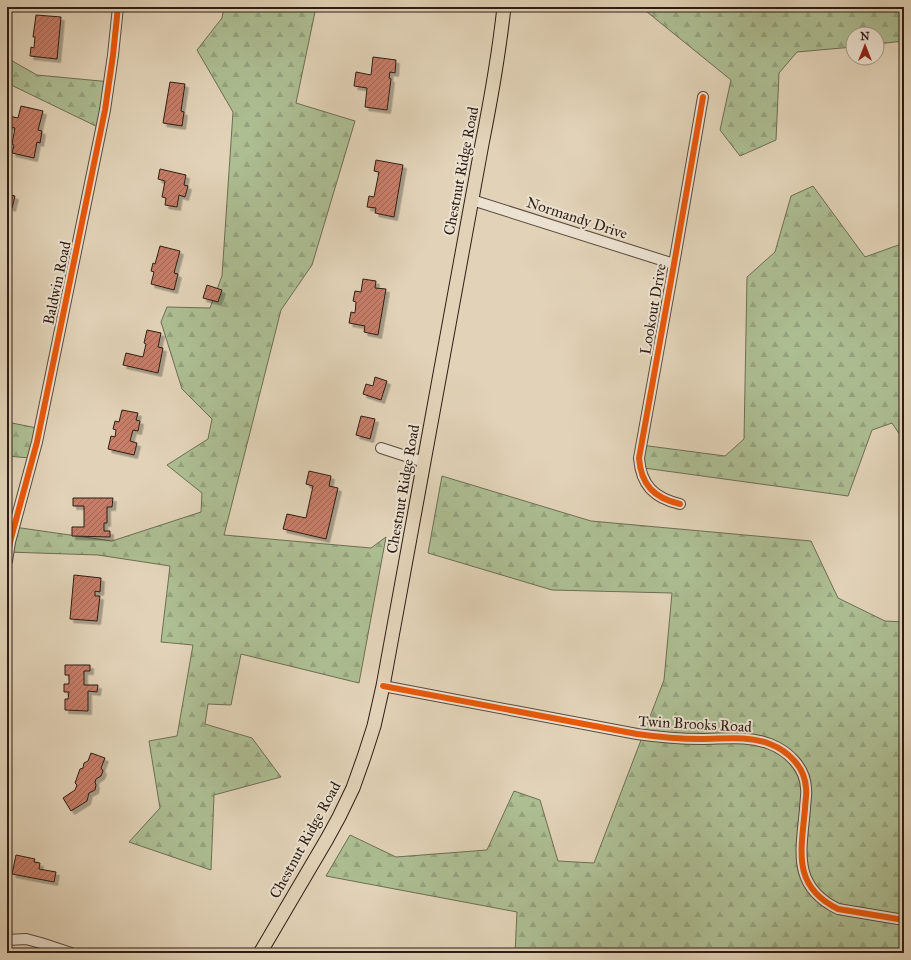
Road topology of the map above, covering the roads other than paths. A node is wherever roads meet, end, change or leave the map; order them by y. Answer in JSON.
{"nodes":[{"id":1,"x":118,"y":7,"type":"edge"},
{"id":2,"x":504,"y":7,"type":"edge"},
{"id":3,"x":703,"y":97,"type":"dead end"},
{"id":4,"x":472,"y":200,"type":"junction"},
{"id":5,"x":674,"y":264,"type":"junction"},
{"id":6,"x":381,"y":448,"type":"dead end"},
{"id":7,"x":424,"y":462,"type":"junction"},
{"id":8,"x":680,"y":504,"type":"dead end"},
{"id":9,"x":7,"y":561,"type":"edge"},
{"id":10,"x":383,"y":686,"type":"junction"},
{"id":11,"x":904,"y":920,"type":"edge"},
{"id":12,"x":7,"y":940,"type":"edge"},
{"id":13,"x":71,"y":953,"type":"edge"},
{"id":14,"x":260,"y":953,"type":"edge"}],
"edges":[{"from":1,"to":9,"type":"street","name":"Baldwin Road"},
{"from":2,"to":4,"type":"main road","name":"Chestnut Ridge Road"},
{"from":3,"to":5,"type":"street","name":"Lookout Drive"},
{"from":4,"to":5,"type":"street","name":"Normandy Drive"},
{"from":4,"to":7,"type":"main road","name":"Chestnut Ridge Road"},
{"from":5,"to":8,"type":"street","name":"Lookout Drive"},
{"from":6,"to":7,"type":"street"},
{"from":7,"to":10,"type":"main road","name":"Chestnut Ridge Road"},
{"from":10,"to":11,"type":"street","name":"Twin Brooks Road"},
{"from":10,"to":14,"type":"main road","name":"Chestnut Ridge Road"},
{"from":12,"to":13,"type":"street"}]}
